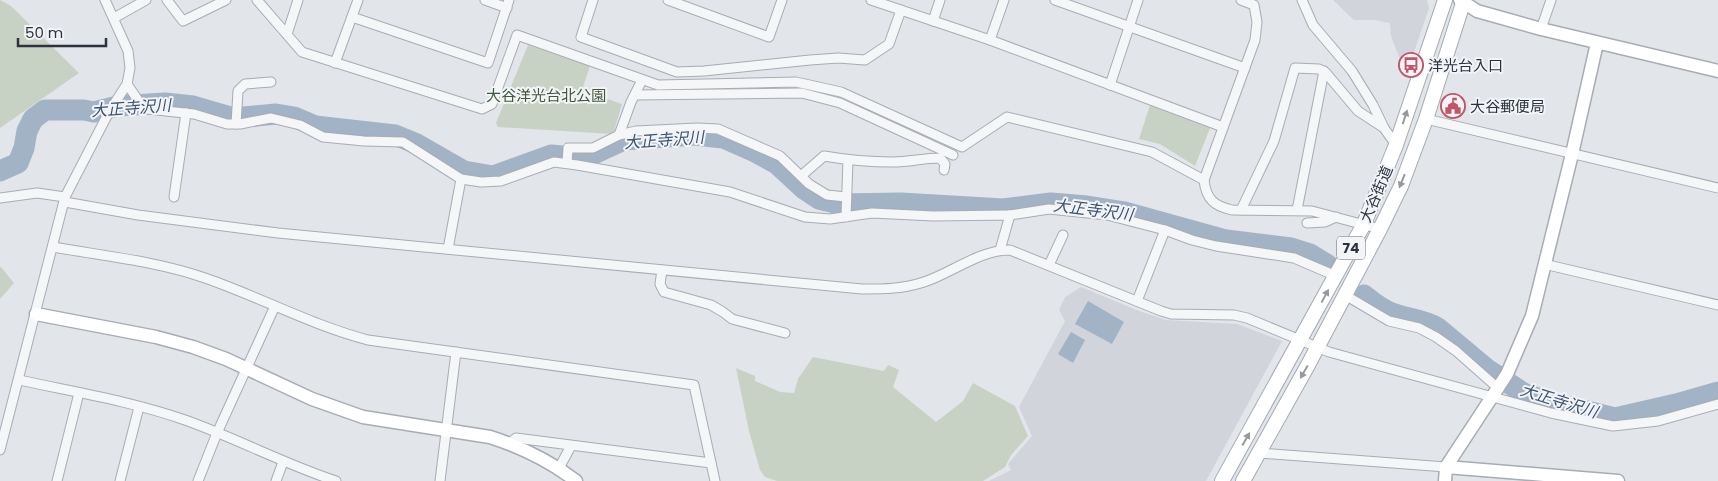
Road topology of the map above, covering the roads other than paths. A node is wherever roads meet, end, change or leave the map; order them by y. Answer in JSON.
{"nodes":[{"id":1,"x":105,"y":0,"type":"edge"},
{"id":2,"x":146,"y":0,"type":"edge"},
{"id":3,"x":167,"y":0,"type":"edge"},
{"id":4,"x":224,"y":0,"type":"edge"},
{"id":5,"x":257,"y":0,"type":"edge"},
{"id":6,"x":298,"y":0,"type":"edge"},
{"id":7,"x":358,"y":0,"type":"edge"},
{"id":8,"x":485,"y":0,"type":"edge"},
{"id":9,"x":593,"y":0,"type":"edge"},
{"id":10,"x":668,"y":0,"type":"edge"},
{"id":11,"x":782,"y":0,"type":"edge"},
{"id":12,"x":871,"y":0,"type":"edge"},
{"id":13,"x":940,"y":0,"type":"edge"},
{"id":14,"x":1004,"y":0,"type":"edge"},
{"id":15,"x":1055,"y":0,"type":"edge"},
{"id":16,"x":1138,"y":0,"type":"edge"},
{"id":17,"x":1240,"y":0,"type":"edge"},
{"id":18,"x":1302,"y":0,"type":"edge"},
{"id":19,"x":1445,"y":0,"type":"edge"},
{"id":20,"x":1551,"y":0,"type":"edge"},
{"id":21,"x":1463,"y":1,"type":"edge"},
{"id":22,"x":508,"y":4,"type":"edge"},
{"id":23,"x":901,"y":10,"type":"junction"},
{"id":24,"x":352,"y":16,"type":"junction"},
{"id":25,"x":114,"y":18,"type":"junction"},
{"id":26,"x":933,"y":21,"type":"junction"},
{"id":27,"x":1129,"y":27,"type":"junction"},
{"id":28,"x":1541,"y":29,"type":"junction"},
{"id":29,"x":286,"y":34,"type":"junction"},
{"id":30,"x":990,"y":40,"type":"junction"},
{"id":31,"x":1597,"y":42,"type":"junction"},
{"id":32,"x":335,"y":63,"type":"junction"},
{"id":33,"x":1245,"y":68,"type":"junction"},
{"id":34,"x":1718,"y":71,"type":"edge"},
{"id":35,"x":1324,"y":72,"type":"junction"},
{"id":36,"x":642,"y":80,"type":"junction"},
{"id":37,"x":272,"y":82,"type":"dead end"},
{"id":38,"x":127,"y":84,"type":"junction"},
{"id":39,"x":1110,"y":85,"type":"junction"},
{"id":40,"x":635,"y":95,"type":"junction"},
{"id":41,"x":186,"y":113,"type":"junction"},
{"id":42,"x":1426,"y":119,"type":"junction"},
{"id":43,"x":236,"y":121,"type":"junction"},
{"id":44,"x":1224,"y":127,"type":"junction"},
{"id":45,"x":1384,"y":128,"type":"junction"},
{"id":46,"x":619,"y":136,"type":"junction"},
{"id":47,"x":1396,"y":145,"type":"junction"},
{"id":48,"x":1572,"y":154,"type":"junction"},
{"id":49,"x":953,"y":155,"type":"dead end"},
{"id":50,"x":579,"y":157,"type":"junction"},
{"id":51,"x":567,"y":159,"type":"junction"},
{"id":52,"x":848,"y":160,"type":"junction"},
{"id":53,"x":944,"y":170,"type":"dead end"},
{"id":54,"x":801,"y":176,"type":"junction"},
{"id":55,"x":462,"y":178,"type":"junction"},
{"id":56,"x":1204,"y":180,"type":"junction"},
{"id":57,"x":1718,"y":188,"type":"edge"},
{"id":58,"x":174,"y":197,"type":"dead end"},
{"id":59,"x":0,"y":198,"type":"edge"},
{"id":60,"x":846,"y":198,"type":"junction"},
{"id":61,"x":65,"y":200,"type":"junction"},
{"id":62,"x":1241,"y":210,"type":"junction"},
{"id":63,"x":1297,"y":210,"type":"junction"},
{"id":64,"x":846,"y":215,"type":"junction"},
{"id":65,"x":1010,"y":215,"type":"junction"},
{"id":66,"x":1336,"y":217,"type":"junction"},
{"id":67,"x":1307,"y":222,"type":"dead end"},
{"id":68,"x":1364,"y":224,"type":"junction"},
{"id":69,"x":1165,"y":230,"type":"junction"},
{"id":70,"x":1380,"y":230,"type":"junction"},
{"id":71,"x":1062,"y":235,"type":"dead end"},
{"id":72,"x":53,"y":247,"type":"junction"},
{"id":73,"x":448,"y":249,"type":"junction"},
{"id":74,"x":1000,"y":250,"type":"junction"},
{"id":75,"x":1544,"y":264,"type":"junction"},
{"id":76,"x":1049,"y":265,"type":"junction"},
{"id":77,"x":662,"y":270,"type":"junction"},
{"id":78,"x":1336,"y":276,"type":"junction"},
{"id":79,"x":1345,"y":295,"type":"junction"},
{"id":80,"x":1136,"y":301,"type":"junction"},
{"id":81,"x":1718,"y":305,"type":"edge"},
{"id":82,"x":275,"y":306,"type":"junction"},
{"id":83,"x":36,"y":314,"type":"junction"},
{"id":84,"x":785,"y":332,"type":"dead end"},
{"id":85,"x":1301,"y":341,"type":"junction"},
{"id":86,"x":1316,"y":348,"type":"junction"},
{"id":87,"x":456,"y":352,"type":"junction"},
{"id":88,"x":246,"y":368,"type":"junction"},
{"id":89,"x":19,"y":380,"type":"junction"},
{"id":90,"x":1500,"y":386,"type":"junction"},
{"id":91,"x":79,"y":393,"type":"junction"},
{"id":92,"x":1718,"y":404,"type":"edge"},
{"id":93,"x":139,"y":407,"type":"junction"},
{"id":94,"x":447,"y":429,"type":"junction"},
{"id":95,"x":217,"y":433,"type":"junction"},
{"id":96,"x":510,"y":443,"type":"junction"},
{"id":97,"x":571,"y":446,"type":"junction"},
{"id":98,"x":0,"y":450,"type":"edge"},
{"id":99,"x":1259,"y":453,"type":"junction"},
{"id":100,"x":283,"y":462,"type":"junction"},
{"id":101,"x":711,"y":463,"type":"junction"},
{"id":102,"x":1446,"y":467,"type":"junction"},
{"id":103,"x":559,"y":468,"type":"junction"},
{"id":104,"x":57,"y":481,"type":"edge"},
{"id":105,"x":120,"y":481,"type":"edge"},
{"id":106,"x":198,"y":481,"type":"edge"},
{"id":107,"x":276,"y":481,"type":"edge"},
{"id":108,"x":336,"y":481,"type":"edge"},
{"id":109,"x":440,"y":481,"type":"edge"},
{"id":110,"x":576,"y":481,"type":"edge"},
{"id":111,"x":715,"y":481,"type":"edge"},
{"id":112,"x":1222,"y":481,"type":"edge"},
{"id":113,"x":1243,"y":481,"type":"edge"},
{"id":114,"x":1445,"y":481,"type":"edge"},
{"id":115,"x":1618,"y":481,"type":"edge"}],
"edges":[{"from":1,"to":25,"type":"street"},
{"from":2,"to":25,"type":"street"},
{"from":3,"to":4,"type":"street"},
{"from":5,"to":29,"type":"street"},
{"from":6,"to":29,"type":"street"},
{"from":7,"to":24,"type":"street"},
{"from":8,"to":22,"type":"street"},
{"from":9,"to":23,"type":"street"},
{"from":10,"to":11,"type":"street"},
{"from":12,"to":23,"type":"street"},
{"from":13,"to":26,"type":"street"},
{"from":14,"to":30,"type":"street"},
{"from":15,"to":27,"type":"street"},
{"from":16,"to":27,"type":"street"},
{"from":17,"to":33,"type":"street"},
{"from":18,"to":45,"type":"street"},
{"from":47,"to":19,"type":"main road","name":"大谷街道","number":"74","one_way":true},
{"from":20,"to":28,"type":"street"},
{"from":21,"to":28,"type":"street"},
{"from":21,"to":42,"type":"main road","name":"大谷街道","number":"74"},
{"from":22,"to":24,"type":"street"},
{"from":23,"to":26,"type":"street"},
{"from":24,"to":32,"type":"street"},
{"from":25,"to":38,"type":"street"},
{"from":26,"to":30,"type":"street"},
{"from":27,"to":33,"type":"street"},
{"from":27,"to":39,"type":"street"},
{"from":28,"to":31,"type":"street"},
{"from":29,"to":32,"type":"street"},
{"from":30,"to":39,"type":"street"},
{"from":31,"to":34,"type":"street"},
{"from":31,"to":48,"type":"street"},
{"from":32,"to":36,"type":"street"},
{"from":33,"to":44,"type":"street"},
{"from":35,"to":45,"type":"street"},
{"from":35,"to":62,"type":"street"},
{"from":35,"to":63,"type":"street"},
{"from":36,"to":40,"type":"street"},
{"from":36,"to":56,"type":"street"},
{"from":37,"to":43,"type":"street"},
{"from":38,"to":41,"type":"street"},
{"from":38,"to":61,"type":"street"},
{"from":39,"to":44,"type":"street"},
{"from":40,"to":46,"type":"street"},
{"from":40,"to":49,"type":"street"},
{"from":41,"to":43,"type":"street"},
{"from":41,"to":58,"type":"street"},
{"from":42,"to":48,"type":"street"},
{"from":42,"to":70,"type":"main road","name":"大谷街道","number":"74","one_way":true},
{"from":43,"to":55,"type":"street"},
{"from":44,"to":56,"type":"street"},
{"from":45,"to":47,"type":"street"},
{"from":46,"to":50,"type":"street"},
{"from":46,"to":54,"type":"street"},
{"from":47,"to":68,"type":"main road","name":"大谷街道","number":"74"},
{"from":48,"to":57,"type":"street"},
{"from":48,"to":75,"type":"street"},
{"from":50,"to":51,"type":"street"},
{"from":50,"to":51,"type":"street"},
{"from":50,"to":64,"type":"street"},
{"from":51,"to":55,"type":"street"},
{"from":52,"to":53,"type":"street"},
{"from":52,"to":54,"type":"street"},
{"from":52,"to":60,"type":"street"},
{"from":54,"to":60,"type":"street"},
{"from":55,"to":73,"type":"street"},
{"from":56,"to":62,"type":"street"},
{"from":59,"to":61,"type":"street"},
{"from":60,"to":64,"type":"street"},
{"from":61,"to":72,"type":"street"},
{"from":61,"to":73,"type":"street"},
{"from":62,"to":63,"type":"street"},
{"from":63,"to":66,"type":"street"},
{"from":64,"to":65,"type":"street"},
{"from":65,"to":69,"type":"street"},
{"from":65,"to":74,"type":"street"},
{"from":66,"to":67,"type":"street"},
{"from":66,"to":68,"type":"street"},
{"from":68,"to":70,"type":"street"},
{"from":68,"to":78,"type":"main road","name":"大谷街道","number":"74"},
{"from":69,"to":78,"type":"street"},
{"from":69,"to":80,"type":"street"},
{"from":70,"to":79,"type":"main road","name":"大谷街道","number":"74"},
{"from":71,"to":76,"type":"street"},
{"from":72,"to":82,"type":"street"},
{"from":72,"to":83,"type":"street"},
{"from":73,"to":77,"type":"street"},
{"from":74,"to":76,"type":"street"},
{"from":74,"to":77,"type":"street"},
{"from":75,"to":81,"type":"street"},
{"from":75,"to":90,"type":"street"},
{"from":76,"to":80,"type":"street"},
{"from":77,"to":84,"type":"street"},
{"from":85,"to":78,"type":"main road","name":"大谷街道","number":"74","one_way":true},
{"from":79,"to":86,"type":"main road","name":"大谷街道","number":"74"},
{"from":79,"to":90,"type":"street"},
{"from":80,"to":85,"type":"street"},
{"from":82,"to":87,"type":"street"},
{"from":82,"to":88,"type":"street"},
{"from":83,"to":88,"type":"street"},
{"from":83,"to":89,"type":"street"},
{"from":85,"to":86,"type":"street"},
{"from":112,"to":85,"type":"main road","name":"大谷街道","number":"74","one_way":true},
{"from":86,"to":90,"type":"street"},
{"from":86,"to":99,"type":"main road","name":"大谷街道","number":"74","one_way":true},
{"from":87,"to":94,"type":"street"},
{"from":87,"to":101,"type":"street"},
{"from":88,"to":94,"type":"street"},
{"from":88,"to":95,"type":"street"},
{"from":89,"to":91,"type":"street"},
{"from":89,"to":98,"type":"street"},
{"from":90,"to":92,"type":"street"},
{"from":90,"to":102,"type":"street"},
{"from":91,"to":93,"type":"street"},
{"from":91,"to":104,"type":"street"},
{"from":93,"to":95,"type":"street"},
{"from":93,"to":105,"type":"street"},
{"from":94,"to":96,"type":"street"},
{"from":94,"to":109,"type":"street"},
{"from":95,"to":100,"type":"street"},
{"from":95,"to":106,"type":"street"},
{"from":96,"to":97,"type":"street"},
{"from":96,"to":103,"type":"street"},
{"from":97,"to":101,"type":"street"},
{"from":97,"to":103,"type":"street"},
{"from":99,"to":102,"type":"street"},
{"from":99,"to":113,"type":"main road","name":"大谷街道","number":"74"},
{"from":100,"to":107,"type":"street"},
{"from":100,"to":108,"type":"street"},
{"from":101,"to":111,"type":"street"},
{"from":102,"to":114,"type":"street"},
{"from":102,"to":115,"type":"street"},
{"from":103,"to":110,"type":"street"}]}
